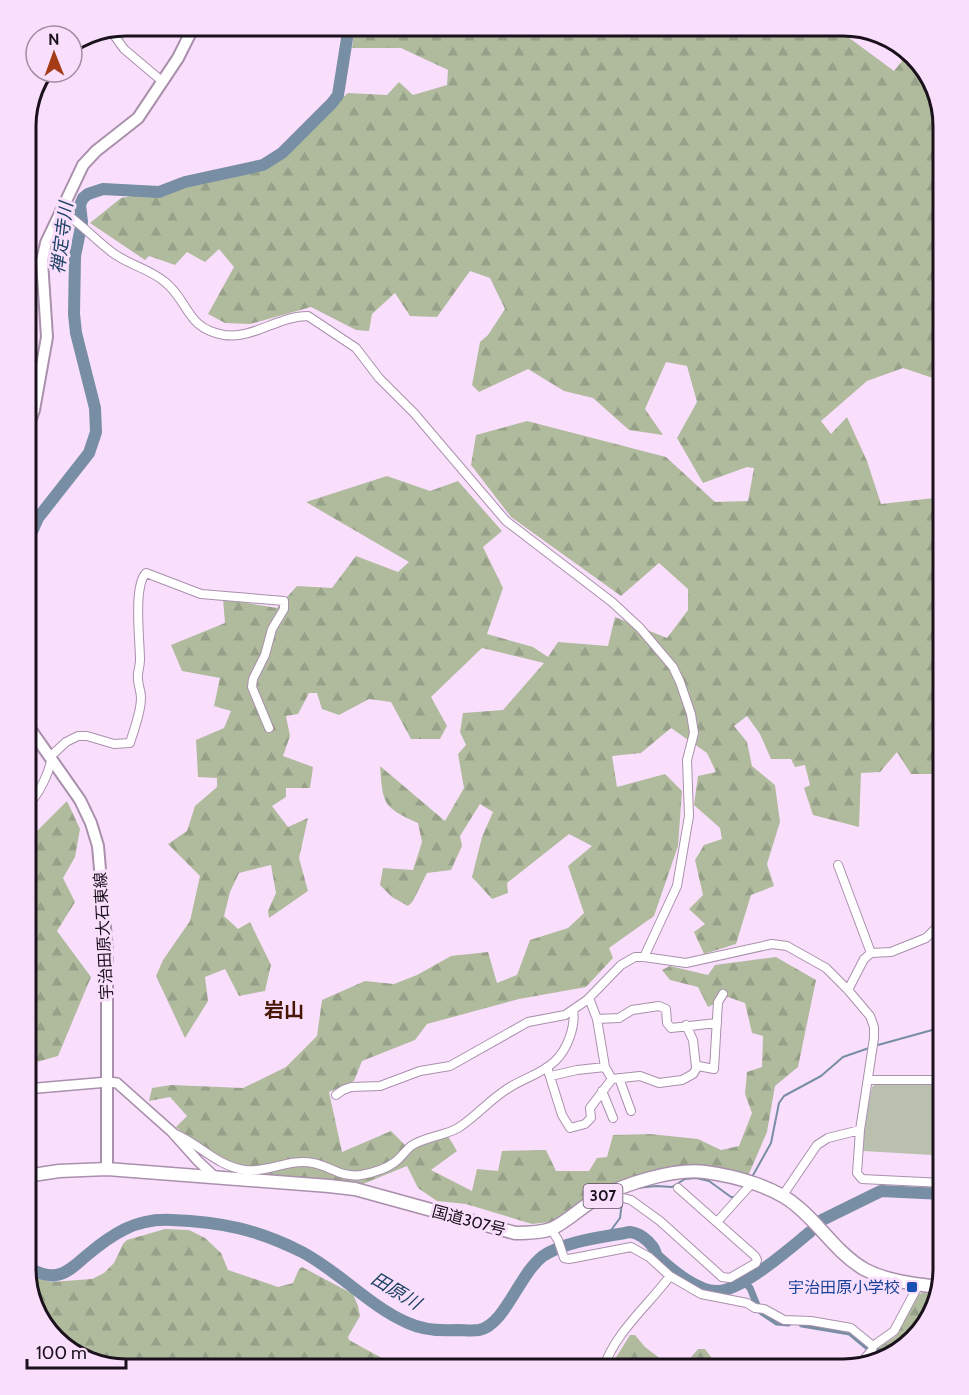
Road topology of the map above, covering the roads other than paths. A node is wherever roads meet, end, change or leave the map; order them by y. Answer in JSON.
{"nodes":[{"id":1,"x":189,"y":36,"type":"edge"},
{"id":2,"x":115,"y":37,"type":"edge"},
{"id":3,"x":162,"y":82,"type":"junction"},
{"id":4,"x":60,"y":210,"type":"junction"},
{"id":5,"x":36,"y":399,"type":"edge"},
{"id":6,"x":269,"y":728,"type":"dead end"},
{"id":7,"x":36,"y":738,"type":"edge"},
{"id":8,"x":52,"y":761,"type":"junction"},
{"id":9,"x":36,"y":795,"type":"edge"},
{"id":10,"x":838,"y":865,"type":"dead end"},
{"id":11,"x":933,"y":931,"type":"edge"},
{"id":12,"x":871,"y":953,"type":"junction"},
{"id":13,"x":644,"y":957,"type":"junction"},
{"id":14,"x":848,"y":990,"type":"junction"},
{"id":15,"x":723,"y":994,"type":"dead end"},
{"id":16,"x":589,"y":998,"type":"junction"},
{"id":17,"x":573,"y":1011,"type":"junction"},
{"id":18,"x":597,"y":1019,"type":"junction"},
{"id":19,"x":717,"y":1023,"type":"junction"},
{"id":20,"x":686,"y":1025,"type":"junction"},
{"id":21,"x":547,"y":1067,"type":"junction"},
{"id":22,"x":605,"y":1067,"type":"junction"},
{"id":23,"x":696,"y":1067,"type":"junction"},
{"id":24,"x":551,"y":1076,"type":"junction"},
{"id":25,"x":616,"y":1079,"type":"junction"},
{"id":26,"x":868,"y":1080,"type":"junction"},
{"id":27,"x":933,"y":1080,"type":"edge"},
{"id":28,"x":108,"y":1082,"type":"junction"},
{"id":29,"x":36,"y":1088,"type":"edge"},
{"id":30,"x":602,"y":1091,"type":"junction"},
{"id":31,"x":336,"y":1095,"type":"dead end"},
{"id":32,"x":631,"y":1111,"type":"dead end"},
{"id":33,"x":613,"y":1118,"type":"dead end"},
{"id":34,"x":860,"y":1131,"type":"junction"},
{"id":35,"x":172,"y":1132,"type":"junction"},
{"id":36,"x":107,"y":1169,"type":"junction"},
{"id":37,"x":36,"y":1174,"type":"edge"},
{"id":38,"x":215,"y":1177,"type":"junction"},
{"id":39,"x":933,"y":1182,"type":"edge"},
{"id":40,"x":752,"y":1183,"type":"junction"},
{"id":41,"x":678,"y":1188,"type":"dead end"},
{"id":42,"x":613,"y":1195,"type":"junction"},
{"id":43,"x":783,"y":1195,"type":"junction"},
{"id":44,"x":717,"y":1222,"type":"junction"},
{"id":45,"x":555,"y":1234,"type":"junction"},
{"id":46,"x":670,"y":1276,"type":"junction"},
{"id":47,"x":919,"y":1284,"type":"junction"},
{"id":48,"x":931,"y":1286,"type":"edge"},
{"id":49,"x":873,"y":1346,"type":"junction"},
{"id":50,"x":869,"y":1354,"type":"edge"},
{"id":51,"x":606,"y":1359,"type":"edge"}],
"edges":[{"from":1,"to":3,"type":"main road"},
{"from":2,"to":3,"type":"street"},
{"from":3,"to":4,"type":"main road"},
{"from":4,"to":5,"type":"main road"},
{"from":4,"to":13,"type":"street"},
{"from":6,"to":8,"type":"street"},
{"from":7,"to":8,"type":"main road","name":"宇治田原大石東線"},
{"from":8,"to":9,"type":"street"},
{"from":8,"to":28,"type":"main road","name":"宇治田原大石東線"},
{"from":10,"to":12,"type":"street"},
{"from":11,"to":12,"type":"street"},
{"from":12,"to":14,"type":"street"},
{"from":13,"to":14,"type":"street"},
{"from":13,"to":16,"type":"street"},
{"from":14,"to":26,"type":"street"},
{"from":15,"to":19,"type":"street"},
{"from":16,"to":17,"type":"street"},
{"from":16,"to":18,"type":"street"},
{"from":17,"to":21,"type":"street"},
{"from":17,"to":31,"type":"street"},
{"from":18,"to":20,"type":"street"},
{"from":18,"to":22,"type":"street"},
{"from":19,"to":20,"type":"street"},
{"from":19,"to":23,"type":"street"},
{"from":20,"to":23,"type":"street"},
{"from":21,"to":24,"type":"street"},
{"from":21,"to":35,"type":"street"},
{"from":22,"to":24,"type":"street"},
{"from":22,"to":25,"type":"street"},
{"from":23,"to":25,"type":"street"},
{"from":24,"to":30,"type":"street"},
{"from":25,"to":30,"type":"street"},
{"from":25,"to":32,"type":"street"},
{"from":26,"to":27,"type":"street"},
{"from":26,"to":34,"type":"street"},
{"from":28,"to":29,"type":"street"},
{"from":28,"to":35,"type":"street"},
{"from":28,"to":36,"type":"main road","name":"宇治田原大石東線"},
{"from":30,"to":33,"type":"street"},
{"from":34,"to":39,"type":"street"},
{"from":34,"to":43,"type":"street"},
{"from":35,"to":38,"type":"street"},
{"from":36,"to":37,"type":"highway","name":"国道307号","number":"307"},
{"from":36,"to":38,"type":"highway","name":"国道307号","number":"307"},
{"from":38,"to":45,"type":"highway","name":"国道307号","number":"307"},
{"from":40,"to":42,"type":"highway","name":"国道307号","number":"307"},
{"from":40,"to":43,"type":"highway","name":"国道307号","number":"307"},
{"from":40,"to":44,"type":"street"},
{"from":41,"to":44,"type":"street"},
{"from":42,"to":44,"type":"street"},
{"from":42,"to":45,"type":"highway","name":"国道307号","number":"307"},
{"from":43,"to":47,"type":"highway","name":"国道307号","number":"307"},
{"from":45,"to":46,"type":"street"},
{"from":46,"to":49,"type":"street"},
{"from":46,"to":51,"type":"street"},
{"from":47,"to":48,"type":"highway","name":"国道307号","number":"307"},
{"from":47,"to":49,"type":"street"},
{"from":49,"to":50,"type":"street"}]}
